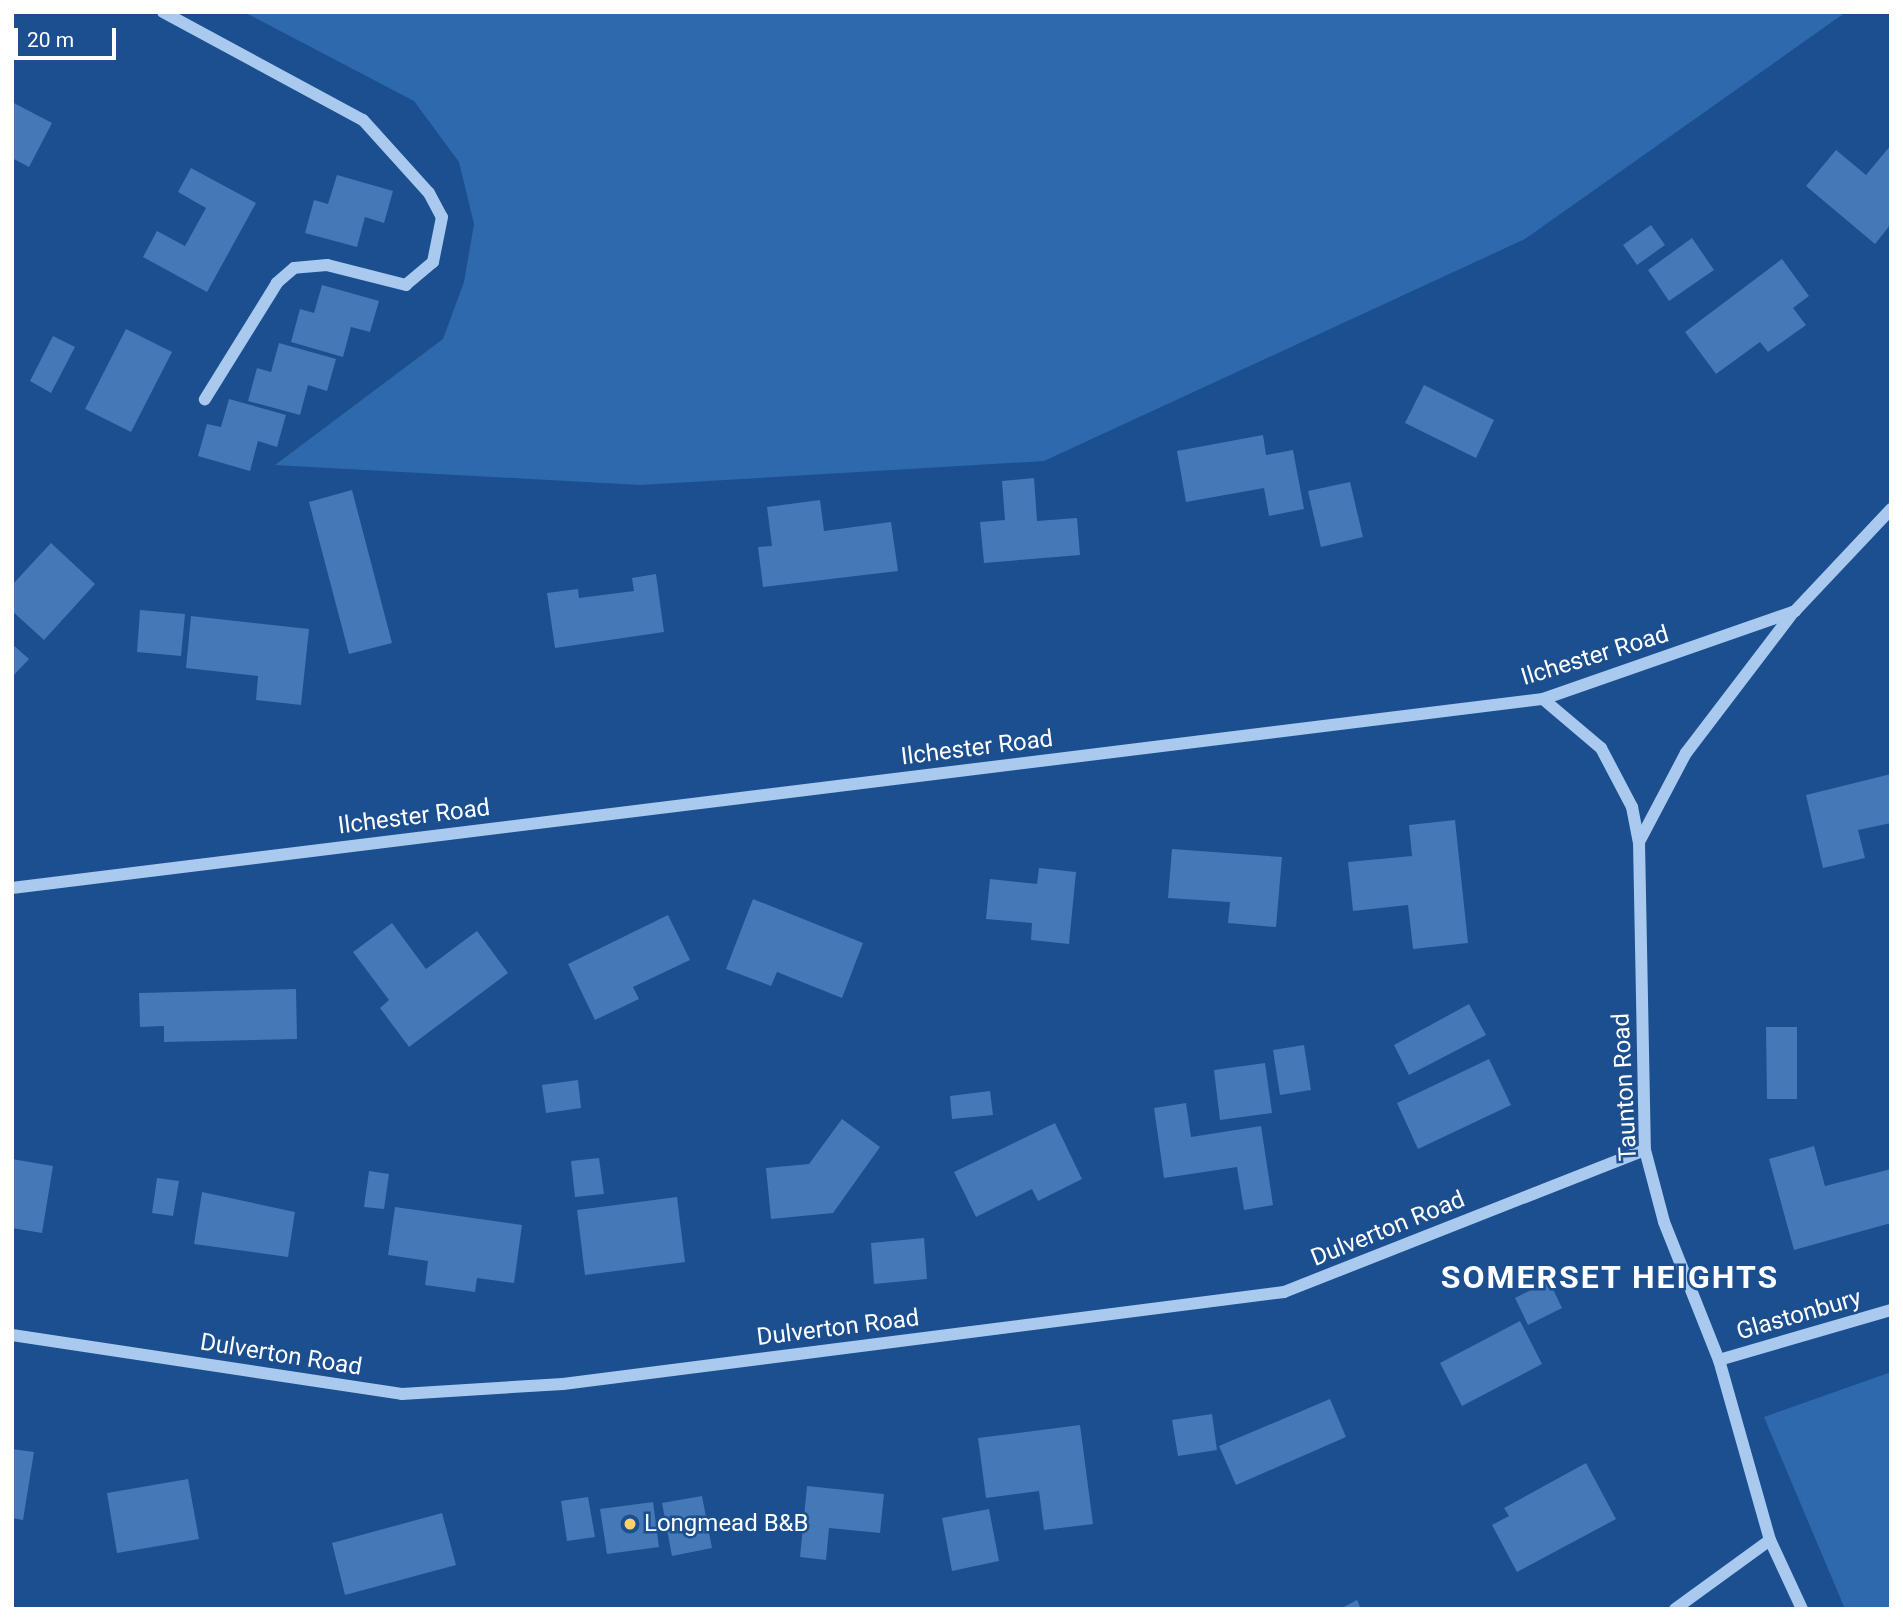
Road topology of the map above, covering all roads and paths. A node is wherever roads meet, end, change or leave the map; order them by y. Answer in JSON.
{"nodes":[{"id":1,"x":163,"y":12,"type":"edge"},
{"id":2,"x":205,"y":399,"type":"dead end"},
{"id":3,"x":1891,"y":509,"type":"edge"},
{"id":4,"x":1795,"y":611,"type":"junction"},
{"id":5,"x":1544,"y":699,"type":"junction"},
{"id":6,"x":1639,"y":842,"type":"junction"},
{"id":7,"x":12,"y":888,"type":"edge"},
{"id":8,"x":1645,"y":1150,"type":"junction"},
{"id":9,"x":1891,"y":1310,"type":"edge"},
{"id":10,"x":12,"y":1335,"type":"edge"},
{"id":11,"x":1719,"y":1360,"type":"junction"},
{"id":12,"x":1770,"y":1541,"type":"junction"},
{"id":13,"x":1675,"y":1609,"type":"edge"},
{"id":14,"x":1802,"y":1609,"type":"edge"}],
"edges":[{"from":1,"to":2,"type":"street"},
{"from":3,"to":4,"type":"street","name":"Ilchester Road"},
{"from":4,"to":5,"type":"street","name":"Ilchester Road"},
{"from":4,"to":6,"type":"street"},
{"from":5,"to":6,"type":"street","name":"Taunton Road"},
{"from":5,"to":7,"type":"street","name":"Ilchester Road"},
{"from":6,"to":8,"type":"street","name":"Taunton Road"},
{"from":8,"to":10,"type":"street","name":"Dulverton Road"},
{"from":8,"to":11,"type":"street","name":"Taunton Road"},
{"from":9,"to":11,"type":"street","name":"Glastonbury"},
{"from":11,"to":12,"type":"street","name":"Taunton Road"},
{"from":12,"to":13,"type":"street"},
{"from":12,"to":14,"type":"street","name":"Taunton Road"}]}
